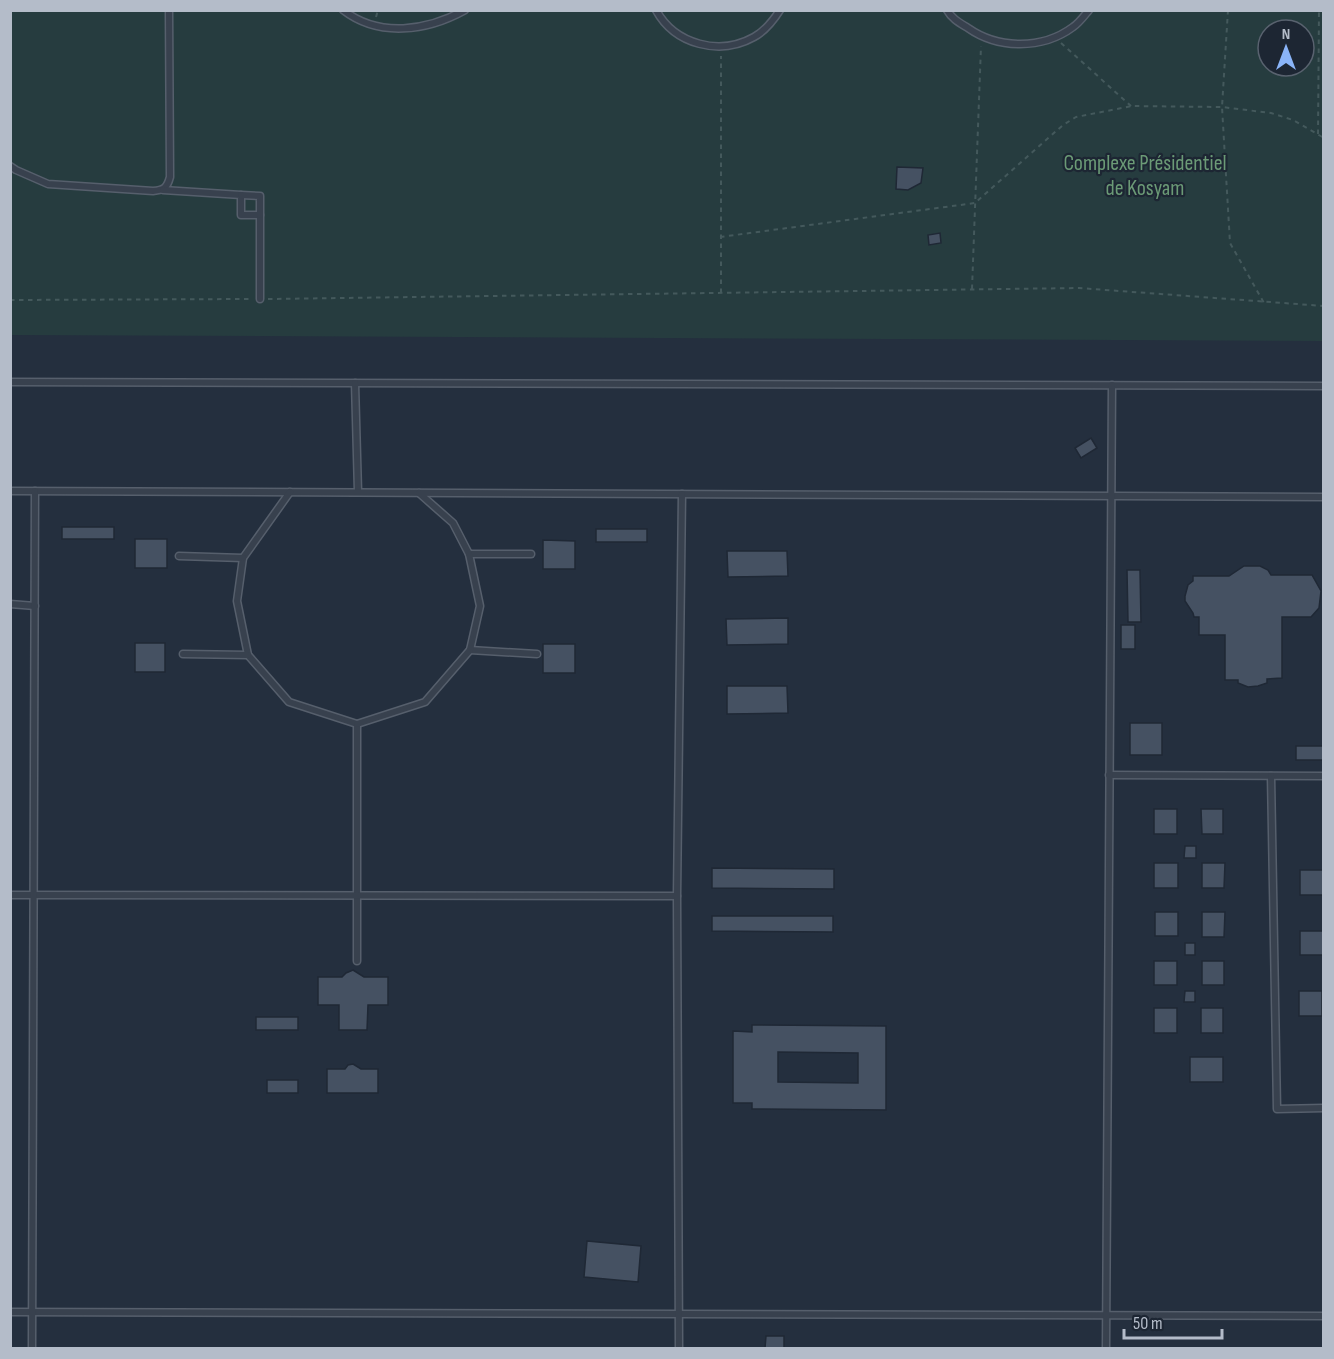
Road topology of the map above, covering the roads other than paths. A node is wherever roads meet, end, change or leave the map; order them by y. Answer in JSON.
{"nodes":[{"id":1,"x":169,"y":10,"type":"edge"},
{"id":2,"x":343,"y":10,"type":"edge"},
{"id":3,"x":465,"y":10,"type":"edge"},
{"id":4,"x":656,"y":10,"type":"edge"},
{"id":5,"x":780,"y":10,"type":"edge"},
{"id":6,"x":947,"y":10,"type":"edge"},
{"id":7,"x":1089,"y":10,"type":"edge"},
{"id":8,"x":10,"y":166,"type":"edge"},
{"id":9,"x":162,"y":190,"type":"junction"},
{"id":10,"x":241,"y":195,"type":"junction"},
{"id":11,"x":260,"y":215,"type":"junction"},
{"id":12,"x":260,"y":299,"type":"road end"},
{"id":13,"x":10,"y":382,"type":"edge"},
{"id":14,"x":355,"y":383,"type":"junction"},
{"id":15,"x":1112,"y":385,"type":"junction"},
{"id":16,"x":1323,"y":386,"type":"edge"},
{"id":17,"x":10,"y":491,"type":"edge"},
{"id":18,"x":35,"y":491,"type":"junction"},
{"id":19,"x":290,"y":492,"type":"junction"},
{"id":20,"x":358,"y":492,"type":"junction"},
{"id":21,"x":419,"y":493,"type":"junction"},
{"id":22,"x":682,"y":494,"type":"junction"},
{"id":23,"x":1111,"y":496,"type":"junction"},
{"id":24,"x":1323,"y":497,"type":"edge"},
{"id":25,"x":469,"y":554,"type":"junction"},
{"id":26,"x":531,"y":554,"type":"dead end"},
{"id":27,"x":179,"y":556,"type":"dead end"},
{"id":28,"x":243,"y":558,"type":"junction"},
{"id":29,"x":10,"y":604,"type":"edge"},
{"id":30,"x":35,"y":606,"type":"junction"},
{"id":31,"x":470,"y":650,"type":"junction"},
{"id":32,"x":183,"y":654,"type":"dead end"},
{"id":33,"x":537,"y":654,"type":"dead end"},
{"id":34,"x":248,"y":656,"type":"junction"},
{"id":35,"x":357,"y":724,"type":"junction"},
{"id":36,"x":1109,"y":775,"type":"junction"},
{"id":37,"x":1271,"y":776,"type":"junction"},
{"id":38,"x":1323,"y":776,"type":"edge"},
{"id":39,"x":10,"y":895,"type":"edge"},
{"id":40,"x":33,"y":895,"type":"junction"},
{"id":41,"x":357,"y":896,"type":"junction"},
{"id":42,"x":677,"y":896,"type":"junction"},
{"id":43,"x":357,"y":961,"type":"dead end"},
{"id":44,"x":1323,"y":1108,"type":"edge"},
{"id":45,"x":10,"y":1312,"type":"edge"},
{"id":46,"x":32,"y":1312,"type":"junction"},
{"id":47,"x":679,"y":1314,"type":"junction"},
{"id":48,"x":1106,"y":1316,"type":"junction"},
{"id":49,"x":1323,"y":1316,"type":"edge"},
{"id":50,"x":32,"y":1348,"type":"edge"},
{"id":51,"x":679,"y":1348,"type":"edge"},
{"id":52,"x":1106,"y":1348,"type":"edge"}],
"edges":[{"from":1,"to":9,"type":"lane"},
{"from":2,"to":3,"type":"lane"},
{"from":4,"to":5,"type":"lane"},
{"from":6,"to":7,"type":"lane"},
{"from":8,"to":9,"type":"lane"},
{"from":9,"to":10,"type":"lane"},
{"from":10,"to":11,"type":"lane"},
{"from":10,"to":11,"type":"lane"},
{"from":11,"to":12,"type":"lane"},
{"from":13,"to":14,"type":"lane"},
{"from":14,"to":15,"type":"lane"},
{"from":14,"to":20,"type":"lane"},
{"from":15,"to":16,"type":"lane"},
{"from":15,"to":23,"type":"lane"},
{"from":17,"to":18,"type":"lane"},
{"from":18,"to":19,"type":"lane"},
{"from":18,"to":30,"type":"lane"},
{"from":19,"to":20,"type":"lane"},
{"from":19,"to":28,"type":"lane"},
{"from":20,"to":21,"type":"lane"},
{"from":21,"to":22,"type":"lane"},
{"from":21,"to":25,"type":"lane"},
{"from":22,"to":23,"type":"lane"},
{"from":22,"to":42,"type":"lane"},
{"from":23,"to":24,"type":"lane"},
{"from":23,"to":36,"type":"lane"},
{"from":25,"to":26,"type":"lane"},
{"from":25,"to":31,"type":"lane"},
{"from":27,"to":28,"type":"lane"},
{"from":28,"to":34,"type":"lane"},
{"from":29,"to":30,"type":"lane"},
{"from":30,"to":40,"type":"lane"},
{"from":31,"to":33,"type":"lane"},
{"from":31,"to":35,"type":"lane"},
{"from":32,"to":34,"type":"lane"},
{"from":34,"to":35,"type":"lane"},
{"from":35,"to":41,"type":"lane"},
{"from":36,"to":37,"type":"lane"},
{"from":36,"to":48,"type":"lane"},
{"from":37,"to":38,"type":"lane"},
{"from":37,"to":44,"type":"lane"},
{"from":39,"to":40,"type":"lane"},
{"from":40,"to":41,"type":"lane"},
{"from":40,"to":46,"type":"lane"},
{"from":41,"to":42,"type":"lane"},
{"from":41,"to":43,"type":"lane"},
{"from":42,"to":47,"type":"lane"},
{"from":45,"to":46,"type":"lane"},
{"from":46,"to":47,"type":"lane"},
{"from":46,"to":50,"type":"lane"},
{"from":47,"to":48,"type":"lane"},
{"from":47,"to":51,"type":"lane"},
{"from":48,"to":49,"type":"lane"},
{"from":48,"to":52,"type":"lane"}]}
